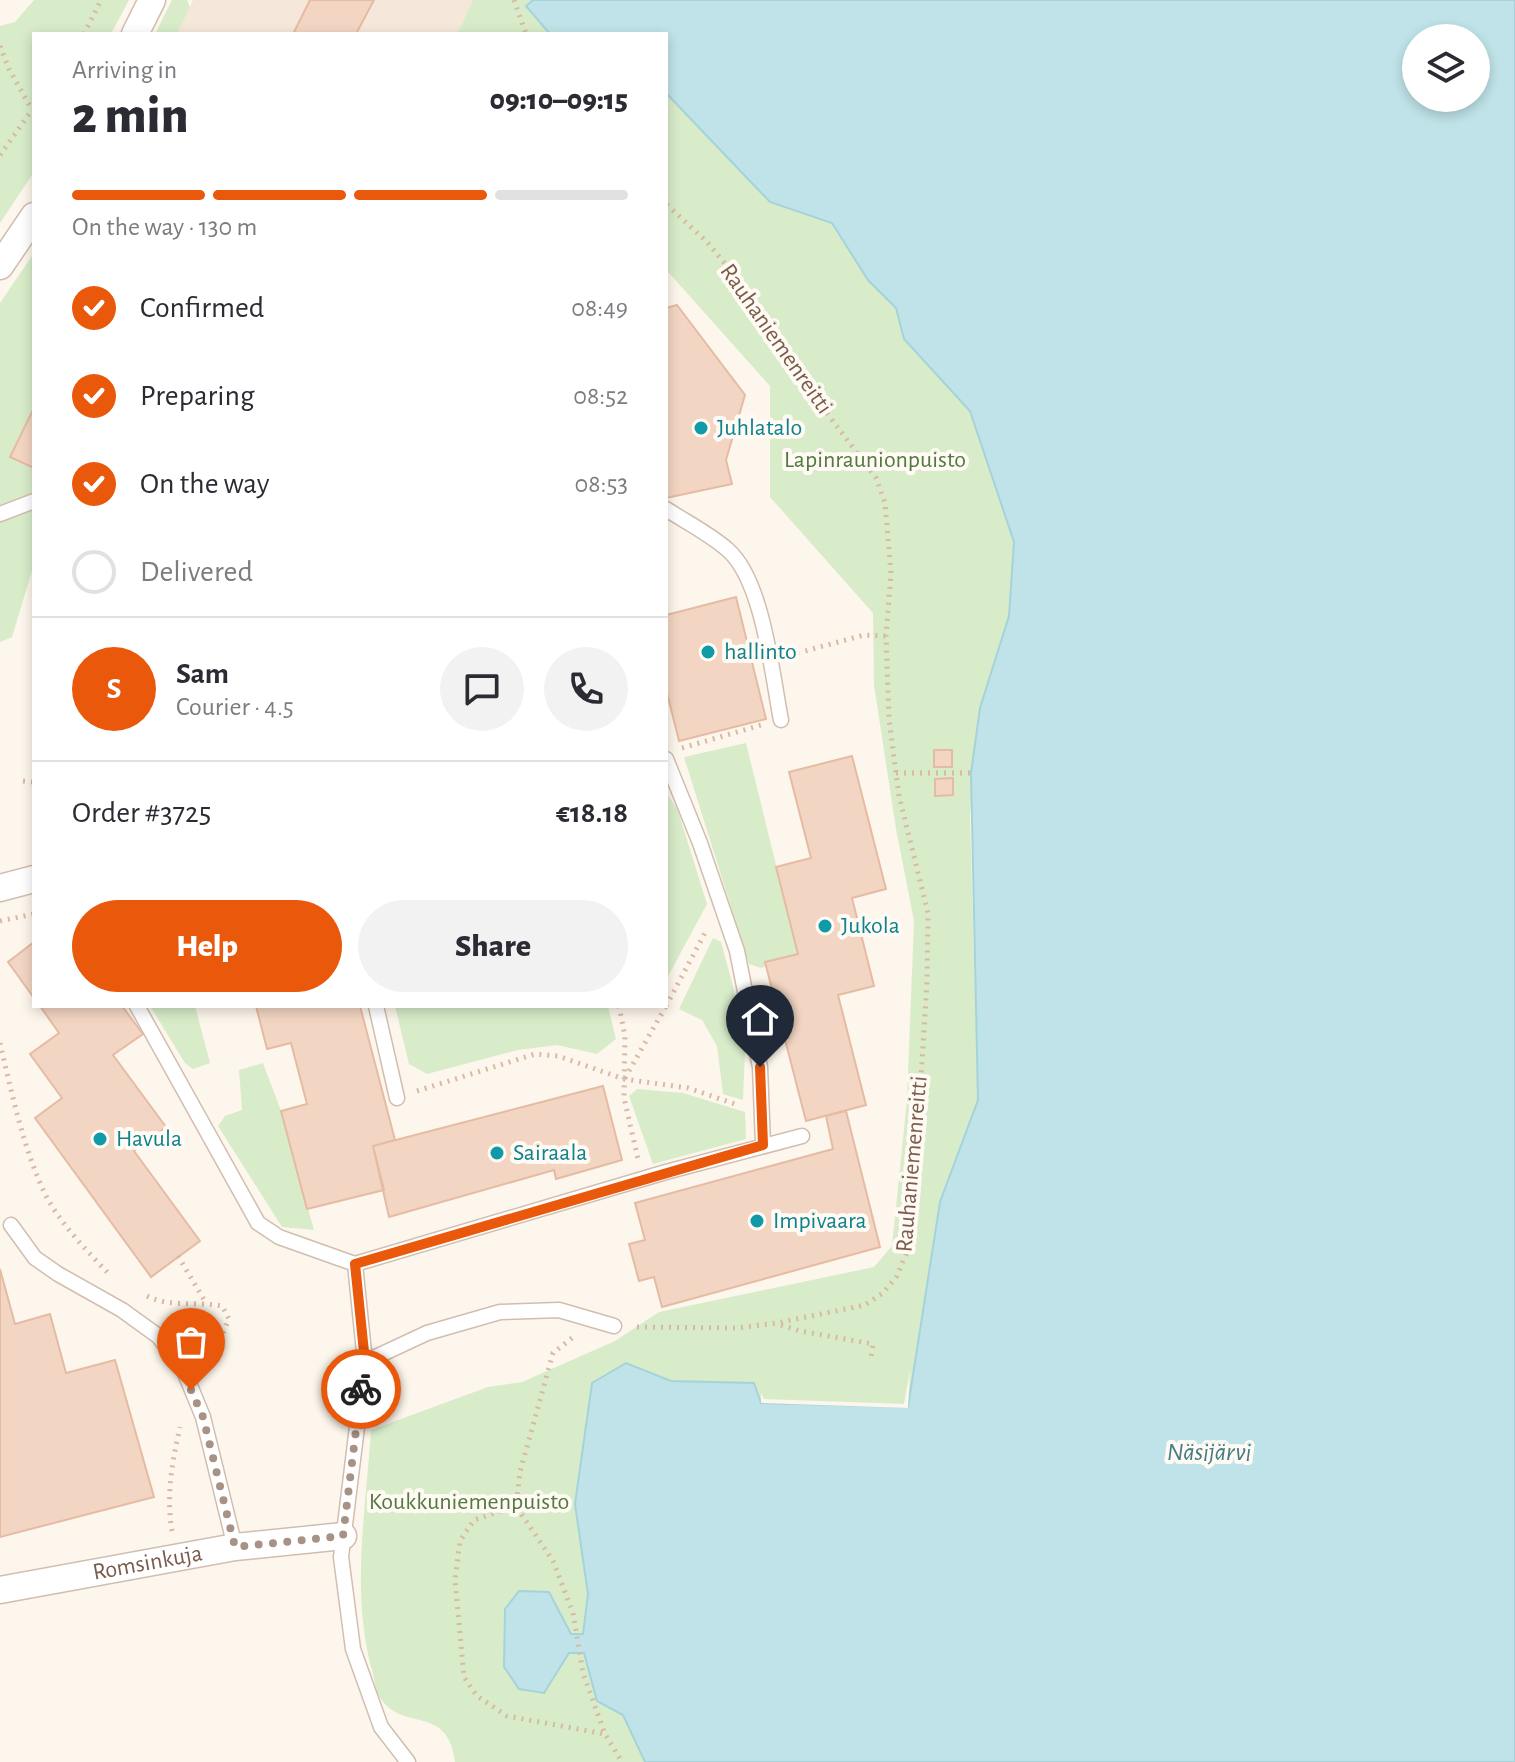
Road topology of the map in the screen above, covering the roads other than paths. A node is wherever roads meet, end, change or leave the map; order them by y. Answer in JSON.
{"nodes":[{"id":1,"x":152,"y":0,"type":"edge"},
{"id":2,"x":136,"y":32,"type":"edge"},
{"id":3,"x":32,"y":219,"type":"edge"},
{"id":4,"x":0,"y":266,"type":"edge"},
{"id":5,"x":32,"y":502,"type":"edge"},
{"id":6,"x":668,"y":510,"type":"edge"},
{"id":7,"x":0,"y":514,"type":"edge"},
{"id":8,"x":781,"y":720,"type":"road end"},
{"id":9,"x":668,"y":764,"type":"edge"},
{"id":10,"x":32,"y":880,"type":"edge"},
{"id":11,"x":0,"y":888,"type":"edge"},
{"id":12,"x":138,"y":1008,"type":"edge"},
{"id":13,"x":376,"y":1008,"type":"edge"},
{"id":14,"x":397,"y":1098,"type":"road end"},
{"id":15,"x":802,"y":1136,"type":"dead end"},
{"id":16,"x":763,"y":1145,"type":"junction"},
{"id":17,"x":11,"y":1225,"type":"dead end"},
{"id":18,"x":355,"y":1264,"type":"junction"},
{"id":19,"x":614,"y":1326,"type":"road end"},
{"id":20,"x":365,"y":1362,"type":"junction"},
{"id":21,"x":343,"y":1536,"type":"junction"},
{"id":22,"x":235,"y":1547,"type":"junction"},
{"id":23,"x":0,"y":1590,"type":"edge"},
{"id":24,"x":408,"y":1762,"type":"edge"}],
"edges":[{"from":1,"to":2,"type":"street"},
{"from":3,"to":4,"type":"street"},
{"from":5,"to":7,"type":"lane"},
{"from":6,"to":8,"type":"lane"},
{"from":9,"to":16,"type":"lane"},
{"from":10,"to":11,"type":"street"},
{"from":12,"to":18,"type":"lane"},
{"from":13,"to":14,"type":"lane"},
{"from":15,"to":16,"type":"lane"},
{"from":16,"to":18,"type":"lane"},
{"from":17,"to":22,"type":"lane"},
{"from":18,"to":20,"type":"lane"},
{"from":19,"to":20,"type":"lane"},
{"from":20,"to":21,"type":"lane"},
{"from":21,"to":22,"type":"street","name":"Romsinkuja"},
{"from":21,"to":24,"type":"lane"},
{"from":22,"to":23,"type":"street","name":"Romsinkuja"}]}
